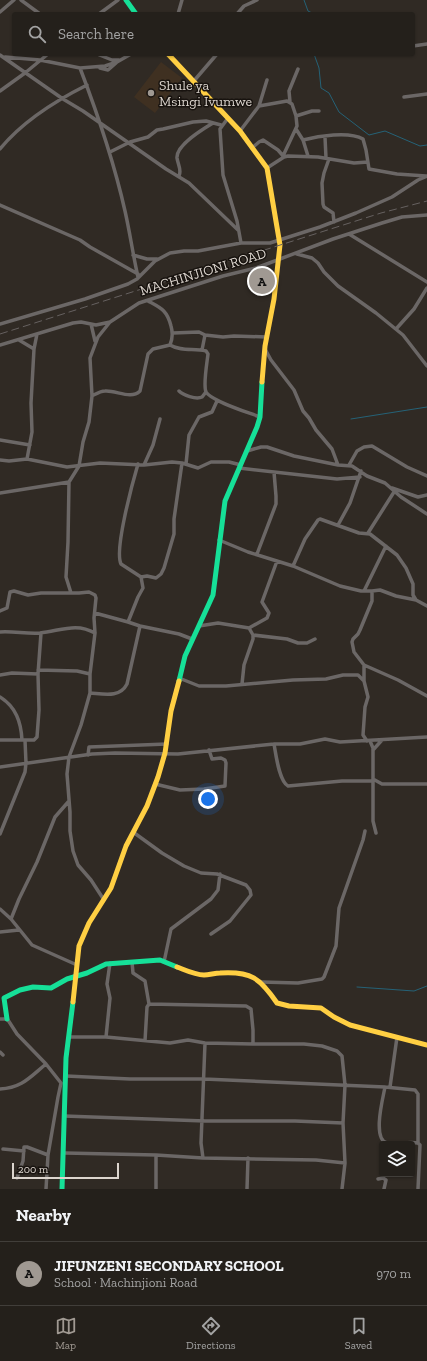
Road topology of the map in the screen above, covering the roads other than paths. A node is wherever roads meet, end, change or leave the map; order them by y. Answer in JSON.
{"nodes":[{"id":1,"x":14,"y":0,"type":"edge"},
{"id":2,"x":21,"y":0,"type":"edge"},
{"id":3,"x":118,"y":0,"type":"edge"},
{"id":4,"x":126,"y":0,"type":"edge"},
{"id":5,"x":182,"y":0,"type":"edge"},
{"id":6,"x":257,"y":0,"type":"edge"},
{"id":7,"x":0,"y":12,"type":"edge"},
{"id":8,"x":37,"y":12,"type":"edge"},
{"id":9,"x":102,"y":12,"type":"edge"},
{"id":10,"x":135,"y":12,"type":"edge"},
{"id":11,"x":179,"y":12,"type":"edge"},
{"id":12,"x":239,"y":12,"type":"edge"},
{"id":13,"x":427,"y":44,"type":"edge"},
{"id":14,"x":415,"y":46,"type":"edge"},
{"id":15,"x":1,"y":56,"type":"edge"},
{"id":16,"x":45,"y":56,"type":"edge"},
{"id":17,"x":102,"y":56,"type":"edge"},
{"id":18,"x":128,"y":56,"type":"edge"},
{"id":19,"x":170,"y":56,"type":"edge"},
{"id":20,"x":215,"y":56,"type":"edge"},
{"id":21,"x":40,"y":60,"type":"junction"},
{"id":22,"x":118,"y":61,"type":"junction"},
{"id":23,"x":80,"y":68,"type":"junction"},
{"id":24,"x":298,"y":69,"type":"dead end"},
{"id":25,"x":26,"y":73,"type":"junction"},
{"id":26,"x":267,"y":80,"type":"dead end"},
{"id":27,"x":193,"y":82,"type":"junction"},
{"id":28,"x":87,"y":85,"type":"junction"},
{"id":29,"x":0,"y":91,"type":"edge"},
{"id":30,"x":427,"y":94,"type":"edge"},
{"id":31,"x":404,"y":97,"type":"dead end"},
{"id":32,"x":63,"y":99,"type":"junction"},
{"id":33,"x":290,"y":102,"type":"junction"},
{"id":34,"x":259,"y":106,"type":"junction"},
{"id":35,"x":318,"y":111,"type":"dead end"},
{"id":36,"x":296,"y":116,"type":"junction"},
{"id":37,"x":228,"y":117,"type":"junction"},
{"id":38,"x":213,"y":123,"type":"junction"},
{"id":39,"x":101,"y":125,"type":"junction"},
{"id":40,"x":221,"y":125,"type":"junction"},
{"id":41,"x":296,"y":129,"type":"junction"},
{"id":42,"x":240,"y":131,"type":"junction"},
{"id":43,"x":325,"y":137,"type":"junction"},
{"id":44,"x":303,"y":140,"type":"junction"},
{"id":45,"x":128,"y":143,"type":"junction"},
{"id":46,"x":252,"y":148,"type":"junction"},
{"id":47,"x":0,"y":149,"type":"edge"},
{"id":48,"x":110,"y":152,"type":"junction"},
{"id":49,"x":284,"y":156,"type":"junction"},
{"id":50,"x":308,"y":156,"type":"junction"},
{"id":51,"x":328,"y":159,"type":"junction"},
{"id":52,"x":368,"y":162,"type":"junction"},
{"id":53,"x":267,"y":168,"type":"junction"},
{"id":54,"x":179,"y":176,"type":"junction"},
{"id":55,"x":427,"y":176,"type":"edge"},
{"id":56,"x":0,"y":204,"type":"edge"},
{"id":57,"x":427,"y":215,"type":"edge"},
{"id":58,"x":334,"y":222,"type":"junction"},
{"id":59,"x":238,"y":230,"type":"junction"},
{"id":60,"x":349,"y":234,"type":"junction"},
{"id":61,"x":280,"y":241,"type":"junction"},
{"id":62,"x":241,"y":243,"type":"junction"},
{"id":63,"x":295,"y":253,"type":"junction"},
{"id":64,"x":133,"y":255,"type":"junction"},
{"id":65,"x":158,"y":259,"type":"junction"},
{"id":66,"x":278,"y":259,"type":"junction"},
{"id":67,"x":138,"y":276,"type":"junction"},
{"id":68,"x":427,"y":282,"type":"edge"},
{"id":69,"x":427,"y":288,"type":"edge"},
{"id":70,"x":148,"y":300,"type":"junction"},
{"id":71,"x":110,"y":322,"type":"junction"},
{"id":72,"x":0,"y":324,"type":"edge"},
{"id":73,"x":91,"y":324,"type":"junction"},
{"id":74,"x":396,"y":329,"type":"junction"},
{"id":75,"x":173,"y":333,"type":"junction"},
{"id":76,"x":37,"y":334,"type":"junction"},
{"id":77,"x":205,"y":335,"type":"junction"},
{"id":78,"x":267,"y":337,"type":"junction"},
{"id":79,"x":19,"y":340,"type":"junction"},
{"id":80,"x":95,"y":342,"type":"junction"},
{"id":81,"x":0,"y":345,"type":"edge"},
{"id":82,"x":170,"y":345,"type":"junction"},
{"id":83,"x":264,"y":348,"type":"junction"},
{"id":84,"x":34,"y":349,"type":"junction"},
{"id":85,"x":202,"y":350,"type":"junction"},
{"id":86,"x":427,"y":366,"type":"edge"},
{"id":87,"x":180,"y":391,"type":"dead end"},
{"id":88,"x":206,"y":392,"type":"junction"},
{"id":89,"x":92,"y":396,"type":"junction"},
{"id":90,"x":217,"y":401,"type":"junction"},
{"id":91,"x":260,"y":417,"type":"junction"},
{"id":92,"x":160,"y":419,"type":"dead end"},
{"id":93,"x":0,"y":440,"type":"edge"},
{"id":94,"x":30,"y":445,"type":"junction"},
{"id":95,"x":247,"y":451,"type":"junction"},
{"id":96,"x":27,"y":459,"type":"junction"},
{"id":97,"x":0,"y":460,"type":"edge"},
{"id":98,"x":138,"y":464,"type":"junction"},
{"id":99,"x":184,"y":464,"type":"junction"},
{"id":100,"x":144,"y":465,"type":"junction"},
{"id":101,"x":338,"y":465,"type":"junction"},
{"id":102,"x":349,"y":465,"type":"junction"},
{"id":103,"x":79,"y":466,"type":"junction"},
{"id":104,"x":240,"y":466,"type":"junction"},
{"id":105,"x":361,"y":471,"type":"junction"},
{"id":106,"x":274,"y":472,"type":"junction"},
{"id":107,"x":427,"y":476,"type":"edge"},
{"id":108,"x":360,"y":477,"type":"junction"},
{"id":109,"x":69,"y":482,"type":"junction"},
{"id":110,"x":391,"y":488,"type":"junction"},
{"id":111,"x":0,"y":492,"type":"edge"},
{"id":112,"x":394,"y":492,"type":"junction"},
{"id":113,"x":427,"y":495,"type":"edge"},
{"id":114,"x":427,"y":514,"type":"edge"},
{"id":115,"x":338,"y":525,"type":"junction"},
{"id":116,"x":368,"y":533,"type":"junction"},
{"id":117,"x":219,"y":540,"type":"junction"},
{"id":118,"x":386,"y":546,"type":"junction"},
{"id":119,"x":256,"y":554,"type":"junction"},
{"id":120,"x":277,"y":561,"type":"junction"},
{"id":121,"x":293,"y":566,"type":"junction"},
{"id":122,"x":141,"y":577,"type":"junction"},
{"id":123,"x":364,"y":591,"type":"junction"},
{"id":124,"x":372,"y":591,"type":"junction"},
{"id":125,"x":71,"y":593,"type":"junction"},
{"id":126,"x":416,"y":600,"type":"junction"},
{"id":127,"x":427,"y":606,"type":"edge"},
{"id":128,"x":0,"y":611,"type":"edge"},
{"id":129,"x":95,"y":613,"type":"junction"},
{"id":130,"x":128,"y":622,"type":"junction"},
{"id":131,"x":140,"y":626,"type":"junction"},
{"id":132,"x":199,"y":626,"type":"junction"},
{"id":133,"x":249,"y":628,"type":"junction"},
{"id":134,"x":0,"y":632,"type":"edge"},
{"id":135,"x":41,"y":633,"type":"junction"},
{"id":136,"x":94,"y":633,"type":"junction"},
{"id":137,"x":253,"y":635,"type":"junction"},
{"id":138,"x":192,"y":639,"type":"junction"},
{"id":139,"x":315,"y":639,"type":"dead end"},
{"id":140,"x":364,"y":665,"type":"junction"},
{"id":141,"x":38,"y":672,"type":"junction"},
{"id":142,"x":90,"y":674,"type":"junction"},
{"id":143,"x":0,"y":675,"type":"edge"},
{"id":144,"x":179,"y":678,"type":"junction"},
{"id":145,"x":364,"y":681,"type":"junction"},
{"id":146,"x":242,"y":684,"type":"junction"},
{"id":147,"x":90,"y":693,"type":"junction"},
{"id":148,"x":427,"y":696,"type":"edge"},
{"id":149,"x":0,"y":697,"type":"edge"},
{"id":150,"x":427,"y":737,"type":"edge"},
{"id":151,"x":383,"y":739,"type":"junction"},
{"id":152,"x":0,"y":740,"type":"edge"},
{"id":153,"x":23,"y":740,"type":"junction"},
{"id":154,"x":368,"y":741,"type":"junction"},
{"id":155,"x":167,"y":744,"type":"junction"},
{"id":156,"x":274,"y":744,"type":"junction"},
{"id":157,"x":209,"y":750,"type":"junction"},
{"id":158,"x":372,"y":751,"type":"junction"},
{"id":159,"x":165,"y":753,"type":"junction"},
{"id":160,"x":88,"y":754,"type":"junction"},
{"id":161,"x":69,"y":757,"type":"junction"},
{"id":162,"x":26,"y":763,"type":"junction"},
{"id":163,"x":0,"y":767,"type":"edge"},
{"id":164,"x":373,"y":780,"type":"junction"},
{"id":165,"x":155,"y":784,"type":"junction"},
{"id":166,"x":427,"y":784,"type":"edge"},
{"id":167,"x":69,"y":801,"type":"junction"},
{"id":168,"x":365,"y":831,"type":"dead end"},
{"id":169,"x":133,"y":832,"type":"junction"},
{"id":170,"x":376,"y":833,"type":"dead end"},
{"id":171,"x":0,"y":834,"type":"edge"},
{"id":172,"x":220,"y":874,"type":"junction"},
{"id":173,"x":104,"y":900,"type":"junction"},
{"id":174,"x":0,"y":909,"type":"edge"},
{"id":175,"x":11,"y":920,"type":"junction"},
{"id":176,"x":19,"y":930,"type":"junction"},
{"id":177,"x":0,"y":932,"type":"edge"},
{"id":178,"x":211,"y":934,"type":"dead end"},
{"id":179,"x":132,"y":962,"type":"junction"},
{"id":180,"x":164,"y":962,"type":"junction"},
{"id":181,"x":110,"y":963,"type":"junction"},
{"id":182,"x":77,"y":965,"type":"junction"},
{"id":183,"x":76,"y":976,"type":"junction"},
{"id":184,"x":261,"y":982,"type":"junction"},
{"id":185,"x":149,"y":1004,"type":"junction"},
{"id":186,"x":7,"y":1019,"type":"junction"},
{"id":187,"x":0,"y":1020,"type":"edge"},
{"id":188,"x":70,"y":1037,"type":"junction"},
{"id":189,"x":397,"y":1037,"type":"junction"},
{"id":190,"x":106,"y":1038,"type":"junction"},
{"id":191,"x":145,"y":1041,"type":"junction"},
{"id":192,"x":205,"y":1043,"type":"junction"},
{"id":193,"x":253,"y":1044,"type":"junction"},
{"id":194,"x":427,"y":1045,"type":"edge"},
{"id":195,"x":46,"y":1064,"type":"junction"},
{"id":196,"x":66,"y":1076,"type":"junction"},
{"id":197,"x":204,"y":1079,"type":"junction"},
{"id":198,"x":345,"y":1085,"type":"junction"},
{"id":199,"x":387,"y":1087,"type":"junction"},
{"id":200,"x":0,"y":1089,"type":"edge"},
{"id":201,"x":64,"y":1116,"type":"junction"},
{"id":202,"x":202,"y":1121,"type":"junction"},
{"id":203,"x":343,"y":1123,"type":"junction"},
{"id":204,"x":418,"y":1143,"type":"junction"},
{"id":205,"x":3,"y":1149,"type":"dead end"},
{"id":206,"x":24,"y":1151,"type":"junction"},
{"id":207,"x":64,"y":1153,"type":"junction"},
{"id":208,"x":48,"y":1154,"type":"junction"},
{"id":209,"x":156,"y":1155,"type":"junction"},
{"id":210,"x":203,"y":1158,"type":"junction"},
{"id":211,"x":248,"y":1158,"type":"junction"},
{"id":212,"x":345,"y":1163,"type":"junction"},
{"id":213,"x":17,"y":1178,"type":"dead end"},
{"id":214,"x":378,"y":1180,"type":"dead end"},
{"id":215,"x":46,"y":1189,"type":"edge"},
{"id":216,"x":62,"y":1189,"type":"edge"},
{"id":217,"x":156,"y":1189,"type":"edge"},
{"id":218,"x":247,"y":1189,"type":"edge"},
{"id":219,"x":342,"y":1189,"type":"edge"},
{"id":220,"x":384,"y":1189,"type":"edge"},
{"id":221,"x":418,"y":1189,"type":"edge"}],
"edges":[{"from":1,"to":7,"type":"street"},
{"from":2,"to":8,"type":"street"},
{"from":3,"to":9,"type":"street"},
{"from":4,"to":10,"type":"street"},
{"from":5,"to":11,"type":"street"},
{"from":6,"to":12,"type":"street"},
{"from":13,"to":14,"type":"street"},
{"from":15,"to":21,"type":"street"},
{"from":15,"to":25,"type":"street"},
{"from":16,"to":21,"type":"street"},
{"from":17,"to":22,"type":"street"},
{"from":18,"to":22,"type":"street"},
{"from":19,"to":27,"type":"street"},
{"from":20,"to":27,"type":"street"},
{"from":21,"to":23,"type":"street"},
{"from":21,"to":25,"type":"street"},
{"from":22,"to":23,"type":"street"},
{"from":23,"to":28,"type":"street"},
{"from":24,"to":33,"type":"street"},
{"from":25,"to":29,"type":"street"},
{"from":25,"to":32,"type":"street"},
{"from":26,"to":34,"type":"street"},
{"from":27,"to":37,"type":"street"},
{"from":28,"to":32,"type":"street"},
{"from":28,"to":39,"type":"street"},
{"from":30,"to":31,"type":"street"},
{"from":32,"to":39,"type":"street"},
{"from":32,"to":47,"type":"street"},
{"from":33,"to":34,"type":"street"},
{"from":33,"to":36,"type":"street"},
{"from":34,"to":42,"type":"street"},
{"from":35,"to":36,"type":"street"},
{"from":36,"to":41,"type":"street"},
{"from":37,"to":40,"type":"street"},
{"from":37,"to":42,"type":"street"},
{"from":38,"to":40,"type":"street"},
{"from":38,"to":45,"type":"street"},
{"from":38,"to":54,"type":"street"},
{"from":39,"to":45,"type":"street"},
{"from":39,"to":48,"type":"street"},
{"from":40,"to":59,"type":"street"},
{"from":41,"to":44,"type":"street"},
{"from":41,"to":49,"type":"street"},
{"from":42,"to":46,"type":"street"},
{"from":43,"to":44,"type":"street"},
{"from":43,"to":51,"type":"street"},
{"from":43,"to":52,"type":"street"},
{"from":44,"to":50,"type":"street"},
{"from":45,"to":48,"type":"street"},
{"from":45,"to":54,"type":"street"},
{"from":46,"to":49,"type":"street"},
{"from":46,"to":53,"type":"street"},
{"from":48,"to":64,"type":"street"},
{"from":49,"to":50,"type":"street"},
{"from":49,"to":53,"type":"street"},
{"from":50,"to":51,"type":"street"},
{"from":51,"to":52,"type":"street"},
{"from":51,"to":58,"type":"street"},
{"from":52,"to":55,"type":"street"},
{"from":53,"to":61,"type":"street"},
{"from":54,"to":59,"type":"street"},
{"from":55,"to":58,"type":"street"},
{"from":56,"to":67,"type":"street"},
{"from":57,"to":60,"type":"street","name":"MACHINJIONI ROAD"},
{"from":58,"to":61,"type":"street"},
{"from":59,"to":62,"type":"street"},
{"from":60,"to":63,"type":"street","name":"MACHINJIONI ROAD"},
{"from":60,"to":68,"type":"street"},
{"from":61,"to":62,"type":"street"},
{"from":61,"to":66,"type":"street"},
{"from":62,"to":65,"type":"street"},
{"from":63,"to":66,"type":"street","name":"MACHINJIONI ROAD"},
{"from":63,"to":74,"type":"street"},
{"from":64,"to":65,"type":"street"},
{"from":64,"to":67,"type":"street"},
{"from":65,"to":67,"type":"street"},
{"from":66,"to":70,"type":"street","name":"MACHINJIONI ROAD"},
{"from":66,"to":78,"type":"street"},
{"from":67,"to":72,"type":"street"},
{"from":69,"to":74,"type":"street"},
{"from":70,"to":71,"type":"street","name":"MACHINJIONI ROAD"},
{"from":70,"to":75,"type":"street"},
{"from":71,"to":73,"type":"street","name":"MACHINJIONI ROAD"},
{"from":71,"to":80,"type":"street"},
{"from":73,"to":76,"type":"street","name":"MACHINJIONI ROAD"},
{"from":73,"to":80,"type":"street"},
{"from":74,"to":86,"type":"street"},
{"from":75,"to":77,"type":"street"},
{"from":75,"to":82,"type":"street"},
{"from":76,"to":79,"type":"street","name":"MACHINJIONI ROAD"},
{"from":76,"to":84,"type":"street"},
{"from":77,"to":78,"type":"street"},
{"from":77,"to":85,"type":"street"},
{"from":78,"to":83,"type":"street"},
{"from":79,"to":81,"type":"street","name":"MACHINJIONI ROAD"},
{"from":79,"to":84,"type":"street"},
{"from":80,"to":89,"type":"street"},
{"from":82,"to":85,"type":"street"},
{"from":82,"to":89,"type":"street"},
{"from":83,"to":91,"type":"street"},
{"from":83,"to":101,"type":"street"},
{"from":84,"to":94,"type":"street"},
{"from":85,"to":88,"type":"street"},
{"from":87,"to":88,"type":"street"},
{"from":88,"to":90,"type":"street"},
{"from":89,"to":103,"type":"street"},
{"from":90,"to":91,"type":"street"},
{"from":90,"to":99,"type":"street"},
{"from":91,"to":95,"type":"street"},
{"from":92,"to":100,"type":"street"},
{"from":93,"to":94,"type":"street"},
{"from":94,"to":96,"type":"street"},
{"from":95,"to":101,"type":"street"},
{"from":95,"to":104,"type":"street"},
{"from":96,"to":97,"type":"street"},
{"from":96,"to":103,"type":"street"},
{"from":98,"to":100,"type":"street"},
{"from":98,"to":103,"type":"street"},
{"from":98,"to":122,"type":"street"},
{"from":99,"to":100,"type":"street"},
{"from":99,"to":104,"type":"street"},
{"from":99,"to":122,"type":"street"},
{"from":101,"to":102,"type":"street"},
{"from":102,"to":105,"type":"street"},
{"from":102,"to":107,"type":"street"},
{"from":103,"to":109,"type":"street"},
{"from":104,"to":106,"type":"street"},
{"from":104,"to":117,"type":"street"},
{"from":105,"to":108,"type":"street"},
{"from":105,"to":110,"type":"street"},
{"from":106,"to":108,"type":"street"},
{"from":106,"to":119,"type":"street"},
{"from":108,"to":115,"type":"street"},
{"from":109,"to":111,"type":"street"},
{"from":109,"to":125,"type":"street"},
{"from":110,"to":112,"type":"street"},
{"from":110,"to":113,"type":"street"},
{"from":112,"to":114,"type":"street"},
{"from":112,"to":116,"type":"street"},
{"from":115,"to":116,"type":"street"},
{"from":115,"to":121,"type":"street"},
{"from":116,"to":118,"type":"street"},
{"from":117,"to":119,"type":"street"},
{"from":117,"to":132,"type":"street"},
{"from":118,"to":123,"type":"street"},
{"from":118,"to":126,"type":"street"},
{"from":119,"to":120,"type":"street"},
{"from":120,"to":121,"type":"street"},
{"from":120,"to":133,"type":"street"},
{"from":121,"to":123,"type":"street"},
{"from":122,"to":130,"type":"street"},
{"from":123,"to":124,"type":"street"},
{"from":124,"to":126,"type":"street"},
{"from":124,"to":140,"type":"street"},
{"from":125,"to":128,"type":"street"},
{"from":125,"to":129,"type":"street"},
{"from":126,"to":127,"type":"street"},
{"from":129,"to":130,"type":"street"},
{"from":129,"to":136,"type":"street"},
{"from":130,"to":131,"type":"street"},
{"from":131,"to":138,"type":"street"},
{"from":131,"to":147,"type":"street"},
{"from":132,"to":133,"type":"street"},
{"from":132,"to":138,"type":"street"},
{"from":133,"to":137,"type":"street"},
{"from":134,"to":135,"type":"street"},
{"from":135,"to":136,"type":"street"},
{"from":135,"to":141,"type":"street"},
{"from":136,"to":142,"type":"street"},
{"from":137,"to":139,"type":"street"},
{"from":137,"to":146,"type":"street"},
{"from":138,"to":144,"type":"street"},
{"from":140,"to":145,"type":"street"},
{"from":140,"to":148,"type":"street"},
{"from":141,"to":142,"type":"street"},
{"from":141,"to":143,"type":"street"},
{"from":141,"to":153,"type":"street"},
{"from":142,"to":147,"type":"street"},
{"from":144,"to":146,"type":"street"},
{"from":144,"to":155,"type":"street"},
{"from":145,"to":146,"type":"street"},
{"from":145,"to":154,"type":"street"},
{"from":147,"to":161,"type":"street"},
{"from":149,"to":153,"type":"street"},
{"from":150,"to":151,"type":"street"},
{"from":151,"to":154,"type":"street"},
{"from":151,"to":158,"type":"street"},
{"from":152,"to":153,"type":"street"},
{"from":153,"to":162,"type":"street"},
{"from":154,"to":156,"type":"street"},
{"from":154,"to":158,"type":"street"},
{"from":155,"to":159,"type":"street"},
{"from":155,"to":160,"type":"street"},
{"from":156,"to":157,"type":"street"},
{"from":156,"to":164,"type":"street"},
{"from":157,"to":159,"type":"street"},
{"from":157,"to":165,"type":"street"},
{"from":158,"to":164,"type":"street"},
{"from":159,"to":160,"type":"street"},
{"from":159,"to":165,"type":"street"},
{"from":160,"to":161,"type":"street"},
{"from":161,"to":162,"type":"street"},
{"from":161,"to":167,"type":"street"},
{"from":162,"to":163,"type":"street"},
{"from":162,"to":171,"type":"street"},
{"from":164,"to":166,"type":"street"},
{"from":164,"to":170,"type":"street"},
{"from":165,"to":169,"type":"street"},
{"from":167,"to":173,"type":"street"},
{"from":167,"to":175,"type":"street"},
{"from":168,"to":184,"type":"street"},
{"from":169,"to":172,"type":"street"},
{"from":169,"to":173,"type":"street"},
{"from":172,"to":178,"type":"street"},
{"from":172,"to":180,"type":"street"},
{"from":173,"to":182,"type":"street"},
{"from":174,"to":175,"type":"street"},
{"from":175,"to":176,"type":"street"},
{"from":176,"to":177,"type":"street"},
{"from":176,"to":182,"type":"street"},
{"from":179,"to":180,"type":"street"},
{"from":179,"to":181,"type":"street"},
{"from":179,"to":185,"type":"street"},
{"from":180,"to":184,"type":"street"},
{"from":181,"to":183,"type":"street"},
{"from":181,"to":190,"type":"street"},
{"from":182,"to":183,"type":"street"},
{"from":183,"to":186,"type":"street"},
{"from":183,"to":188,"type":"street"},
{"from":184,"to":189,"type":"street"},
{"from":185,"to":191,"type":"street"},
{"from":185,"to":193,"type":"street"},
{"from":186,"to":187,"type":"street"},
{"from":186,"to":195,"type":"street"},
{"from":188,"to":190,"type":"street"},
{"from":188,"to":196,"type":"street"},
{"from":189,"to":194,"type":"street"},
{"from":189,"to":199,"type":"street"},
{"from":190,"to":191,"type":"street"},
{"from":191,"to":192,"type":"street"},
{"from":192,"to":193,"type":"street"},
{"from":192,"to":197,"type":"street"},
{"from":193,"to":198,"type":"street"},
{"from":195,"to":200,"type":"street"},
{"from":195,"to":208,"type":"street"},
{"from":196,"to":197,"type":"street"},
{"from":196,"to":201,"type":"street"},
{"from":197,"to":198,"type":"street"},
{"from":197,"to":202,"type":"street"},
{"from":198,"to":199,"type":"street"},
{"from":198,"to":203,"type":"street"},
{"from":199,"to":204,"type":"street"},
{"from":199,"to":204,"type":"street"},
{"from":201,"to":202,"type":"street"},
{"from":201,"to":207,"type":"street"},
{"from":202,"to":203,"type":"street"},
{"from":202,"to":210,"type":"street"},
{"from":203,"to":212,"type":"street"},
{"from":204,"to":221,"type":"street"},
{"from":205,"to":206,"type":"street"},
{"from":206,"to":208,"type":"street"},
{"from":206,"to":213,"type":"street"},
{"from":207,"to":209,"type":"street"},
{"from":207,"to":216,"type":"street"},
{"from":208,"to":215,"type":"street"},
{"from":209,"to":210,"type":"street"},
{"from":209,"to":217,"type":"street"},
{"from":210,"to":211,"type":"street"},
{"from":211,"to":212,"type":"street"},
{"from":211,"to":218,"type":"street"},
{"from":212,"to":219,"type":"street"},
{"from":214,"to":220,"type":"street"}]}
